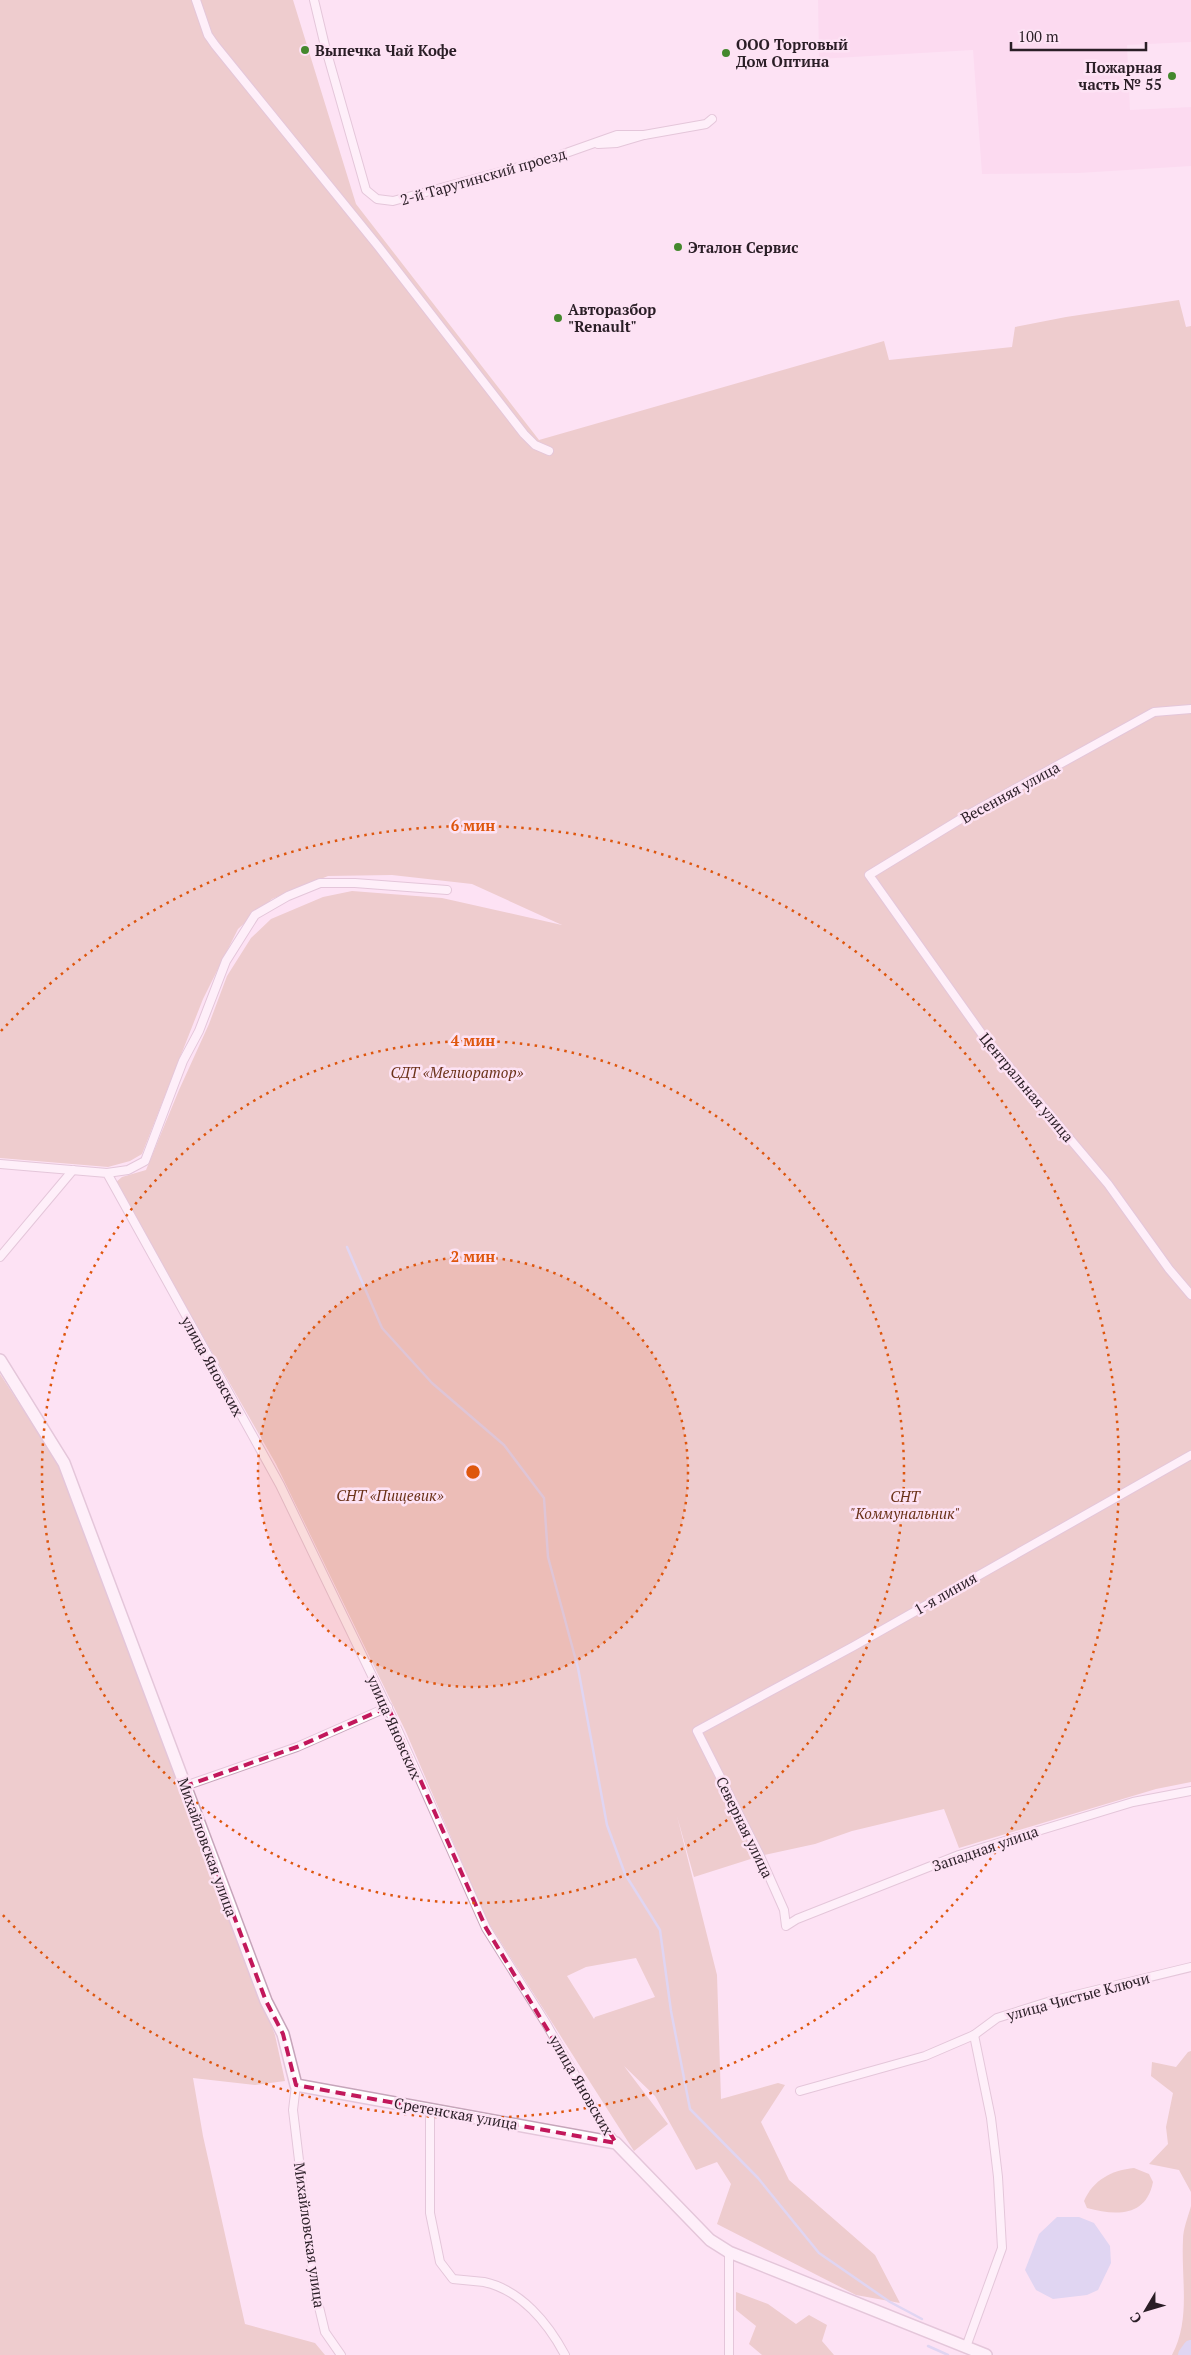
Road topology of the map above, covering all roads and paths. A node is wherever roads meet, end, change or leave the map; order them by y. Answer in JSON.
{"nodes":[{"id":1,"x":196,"y":0,"type":"edge"},
{"id":2,"x":314,"y":0,"type":"edge"},
{"id":3,"x":712,"y":119,"type":"dead end"},
{"id":4,"x":549,"y":451,"type":"dead end"},
{"id":5,"x":1191,"y":709,"type":"edge"},
{"id":6,"x":869,"y":876,"type":"joint"},
{"id":7,"x":448,"y":890,"type":"dead end"},
{"id":8,"x":0,"y":1164,"type":"edge"},
{"id":9,"x":73,"y":1170,"type":"junction"},
{"id":10,"x":107,"y":1173,"type":"junction"},
{"id":11,"x":0,"y":1257,"type":"edge"},
{"id":12,"x":1191,"y":1295,"type":"edge"},
{"id":13,"x":0,"y":1360,"type":"edge"},
{"id":14,"x":1191,"y":1455,"type":"edge"},
{"id":15,"x":388,"y":1707,"type":"junction"},
{"id":16,"x":698,"y":1731,"type":"joint"},
{"id":17,"x":186,"y":1786,"type":"junction"},
{"id":18,"x":1191,"y":1791,"type":"edge"},
{"id":19,"x":786,"y":1926,"type":"joint"},
{"id":20,"x":1191,"y":1967,"type":"edge"},
{"id":21,"x":974,"y":2035,"type":"junction"},
{"id":22,"x":296,"y":2085,"type":"junction"},
{"id":23,"x":800,"y":2091,"type":"dead end"},
{"id":24,"x":430,"y":2108,"type":"junction"},
{"id":25,"x":616,"y":2143,"type":"junction"},
{"id":26,"x":728,"y":2252,"type":"junction"},
{"id":27,"x":966,"y":2347,"type":"junction"},
{"id":28,"x":341,"y":2355,"type":"edge"},
{"id":29,"x":566,"y":2355,"type":"edge"},
{"id":30,"x":729,"y":2355,"type":"edge"},
{"id":31,"x":986,"y":2355,"type":"edge"}],
"edges":[{"from":1,"to":4,"type":"street"},
{"from":2,"to":3,"type":"street","name":"2-й Тарутинский проезд"},
{"from":5,"to":6,"type":"street","name":"Весенняя улица"},
{"from":6,"to":12,"type":"street","name":"Центральная улица"},
{"from":7,"to":10,"type":"street"},
{"from":8,"to":9,"type":"street"},
{"from":9,"to":10,"type":"street"},
{"from":9,"to":11,"type":"street"},
{"from":10,"to":15,"type":"street","name":"улица Яновских"},
{"from":13,"to":17,"type":"street","name":"Михайловская улица"},
{"from":14,"to":16,"type":"street","name":"1-я линия"},
{"from":15,"to":17,"type":"street"},
{"from":15,"to":25,"type":"street","name":"улица Яновских"},
{"from":16,"to":19,"type":"street","name":"Северная улица"},
{"from":17,"to":22,"type":"street","name":"Михайловская улица"},
{"from":18,"to":19,"type":"street","name":"Западная улица"},
{"from":20,"to":21,"type":"street","name":"улица Чистые Ключи"},
{"from":21,"to":23,"type":"street","name":"улица Чистые Ключи"},
{"from":21,"to":27,"type":"street"},
{"from":22,"to":24,"type":"street","name":"Сретенская улица"},
{"from":22,"to":28,"type":"street","name":"Михайловская улица"},
{"from":24,"to":25,"type":"street","name":"Сретенская улица"},
{"from":24,"to":29,"type":"street"},
{"from":25,"to":26,"type":"street","name":"улица Яновских"},
{"from":26,"to":27,"type":"street","name":"улица Яновских"},
{"from":26,"to":30,"type":"street"},
{"from":27,"to":31,"type":"street","name":"улица Яновских"}]}
